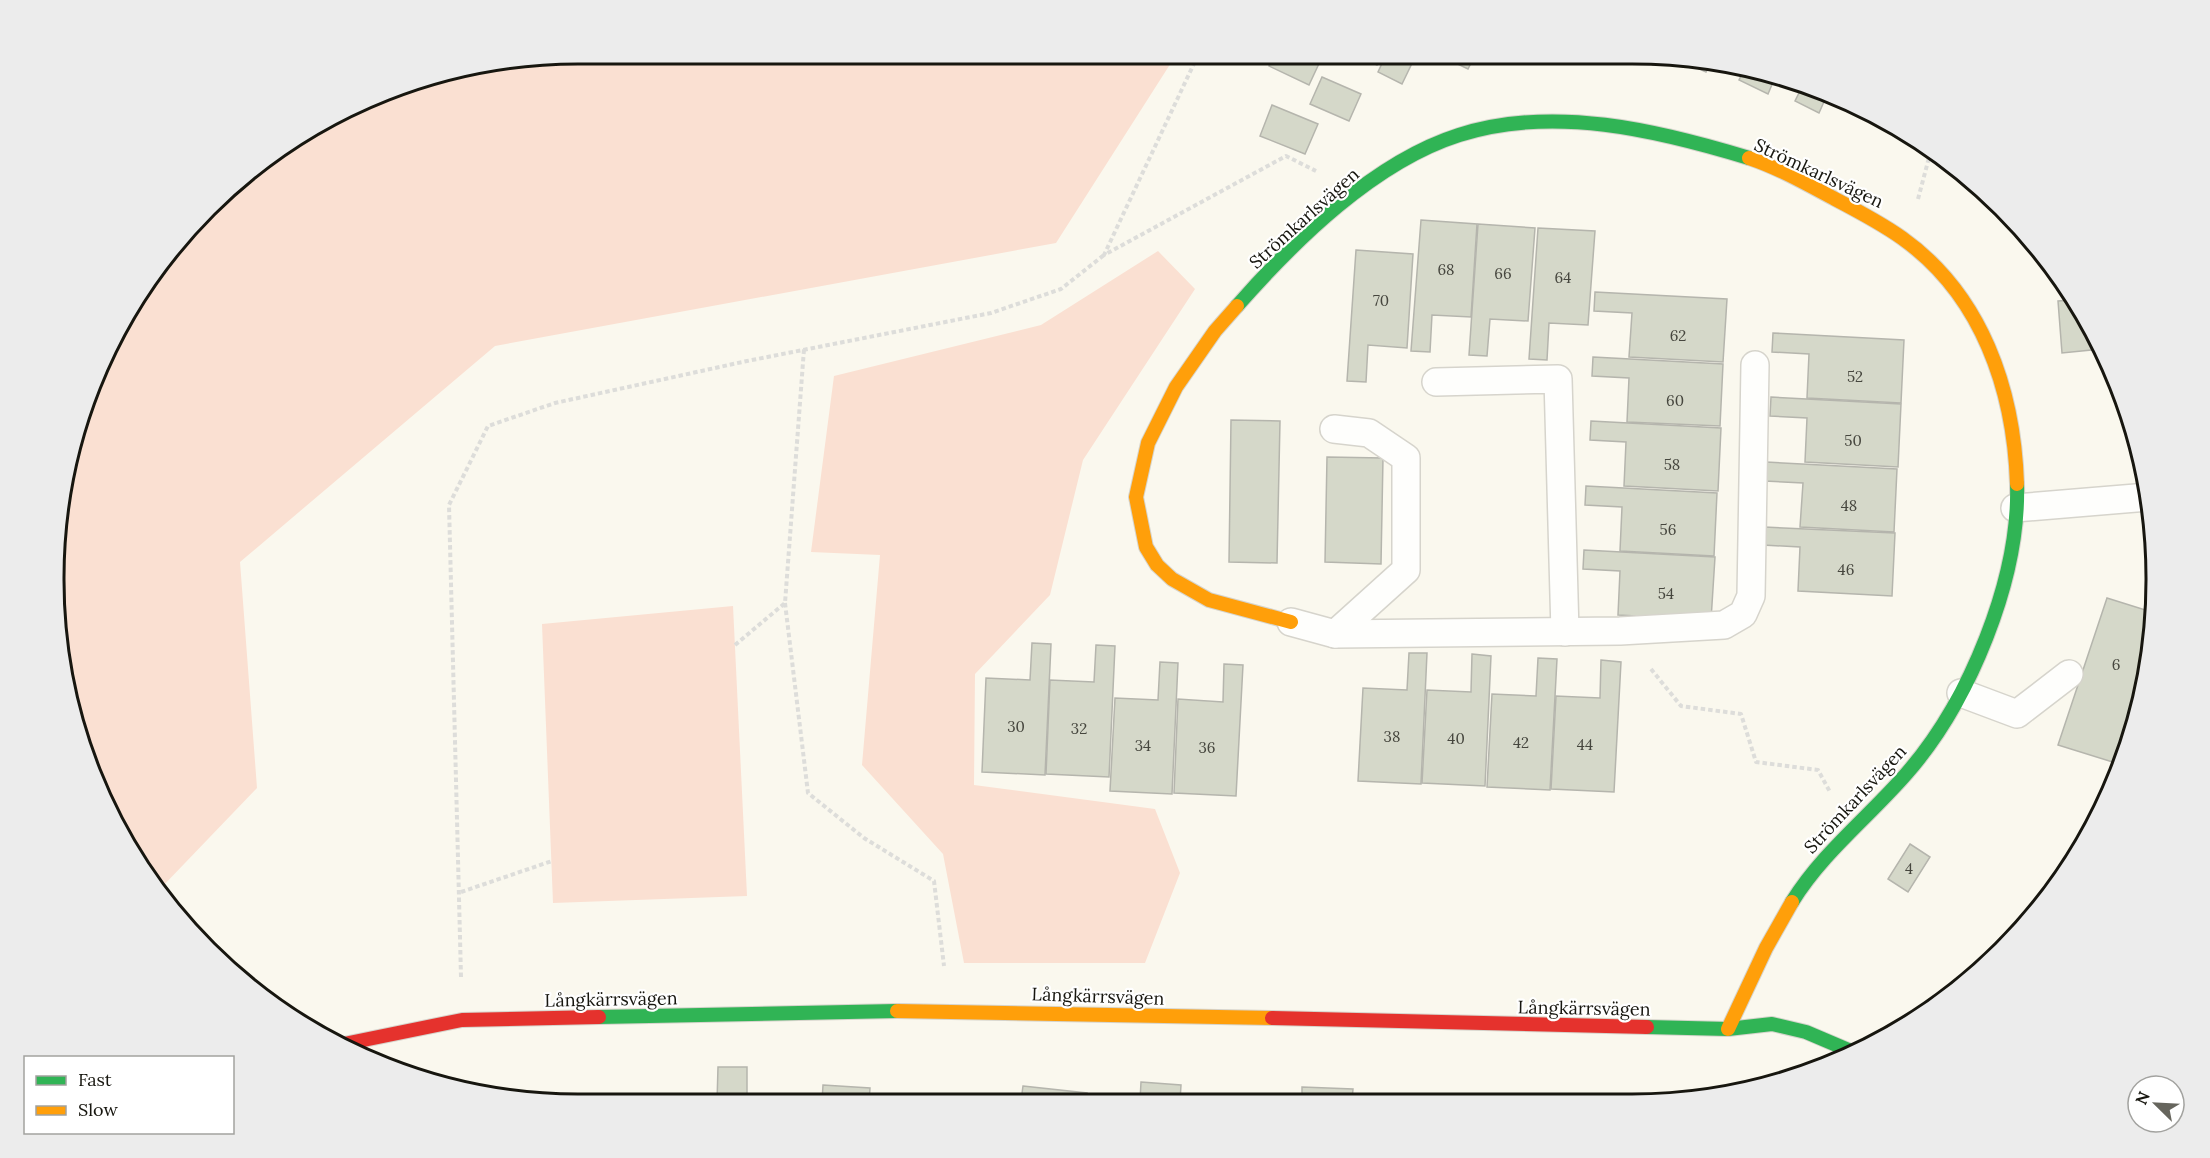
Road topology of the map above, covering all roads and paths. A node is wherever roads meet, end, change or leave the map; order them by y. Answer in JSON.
{"nodes":[{"id":1,"x":1194,"y":64,"type":"edge"},
{"id":2,"x":1350,"y":196,"type":"junction"},
{"id":3,"x":1104,"y":255,"type":"junction"},
{"id":4,"x":804,"y":349,"type":"junction"},
{"id":5,"x":1755,"y":365,"type":"dead end"},
{"id":6,"x":1436,"y":382,"type":"dead end"},
{"id":7,"x":1334,"y":429,"type":"dead end"},
{"id":8,"x":2139,"y":498,"type":"edge"},
{"id":9,"x":2015,"y":508,"type":"junction"},
{"id":10,"x":785,"y":603,"type":"junction"},
{"id":11,"x":1291,"y":622,"type":"joint"},
{"id":12,"x":1620,"y":631,"type":"junction"},
{"id":13,"x":1565,"y":632,"type":"junction"},
{"id":14,"x":1335,"y":634,"type":"junction"},
{"id":15,"x":735,"y":645,"type":"dead end"},
{"id":16,"x":2069,"y":674,"type":"dead end"},
{"id":17,"x":1961,"y":693,"type":"junction"},
{"id":18,"x":1852,"y":832,"type":"junction"},
{"id":19,"x":552,"y":861,"type":"dead end"},
{"id":20,"x":461,"y":892,"type":"junction"},
{"id":21,"x":949,"y":1010,"type":"junction"},
{"id":22,"x":462,"y":1020,"type":"junction"},
{"id":23,"x":1728,"y":1029,"type":"junction"},
{"id":24,"x":355,"y":1042,"type":"edge"},
{"id":25,"x":1842,"y":1047,"type":"edge"}],
"edges":[{"from":1,"to":3,"type":"path"},
{"from":2,"to":3,"type":"path"},
{"from":2,"to":9,"type":"street","name":"Strömkarlsvägen"},
{"from":2,"to":11,"type":"street","name":"Strömkarlsvägen"},
{"from":3,"to":4,"type":"path"},
{"from":4,"to":10,"type":"path"},
{"from":4,"to":20,"type":"path"},
{"from":5,"to":12,"type":"lane"},
{"from":6,"to":13,"type":"lane"},
{"from":7,"to":14,"type":"lane"},
{"from":8,"to":9,"type":"lane"},
{"from":9,"to":17,"type":"street","name":"Strömkarlsvägen"},
{"from":10,"to":15,"type":"path"},
{"from":10,"to":21,"type":"path"},
{"from":11,"to":14,"type":"lane"},
{"from":12,"to":13,"type":"lane"},
{"from":12,"to":18,"type":"path"},
{"from":13,"to":14,"type":"lane"},
{"from":16,"to":17,"type":"lane"},
{"from":17,"to":18,"type":"street","name":"Strömkarlsvägen"},
{"from":18,"to":23,"type":"street","name":"Strömkarlsvägen"},
{"from":19,"to":20,"type":"path"},
{"from":20,"to":22,"type":"path"},
{"from":21,"to":22,"type":"street","name":"Långkärrsvägen"},
{"from":21,"to":23,"type":"street","name":"Långkärrsvägen"},
{"from":22,"to":24,"type":"street","name":"Långkärrsvägen"},
{"from":23,"to":25,"type":"street","name":"Långkärrsvägen"}]}
